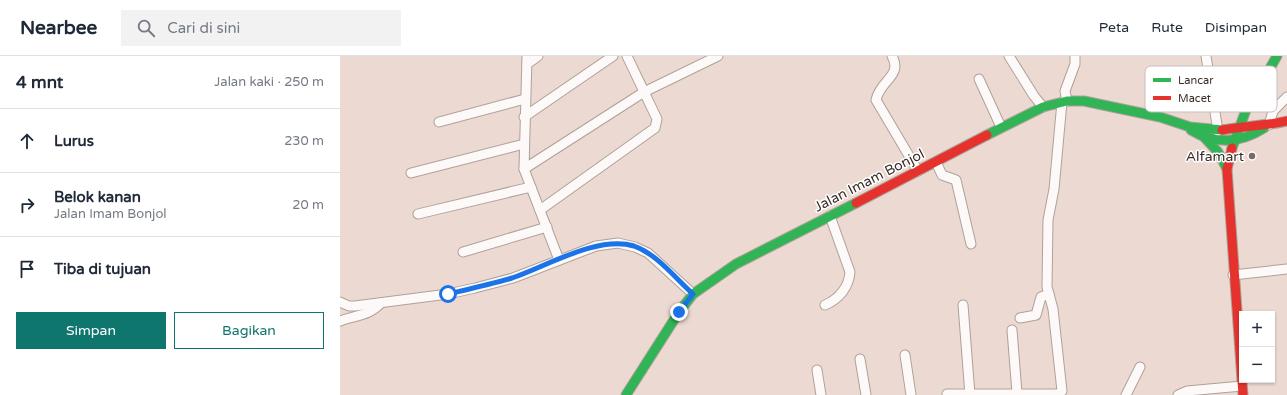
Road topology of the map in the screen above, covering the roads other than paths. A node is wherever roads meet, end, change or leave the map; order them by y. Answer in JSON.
{"nodes":[{"id":1,"x":538,"y":56,"type":"edge"},
{"id":2,"x":613,"y":56,"type":"edge"},
{"id":3,"x":627,"y":56,"type":"edge"},
{"id":4,"x":718,"y":56,"type":"edge"},
{"id":5,"x":892,"y":56,"type":"edge"},
{"id":6,"x":1009,"y":56,"type":"edge"},
{"id":7,"x":1075,"y":56,"type":"edge"},
{"id":8,"x":1206,"y":56,"type":"edge"},
{"id":9,"x":1277,"y":56,"type":"edge"},
{"id":10,"x":527,"y":60,"type":"edge"},
{"id":11,"x":1208,"y":66,"type":"edge"},
{"id":12,"x":1271,"y":66,"type":"edge"},
{"id":13,"x":979,"y":79,"type":"dead end"},
{"id":14,"x":644,"y":92,"type":"junction"},
{"id":15,"x":1287,"y":97,"type":"edge"},
{"id":16,"x":525,"y":99,"type":"junction"},
{"id":17,"x":1064,"y":102,"type":"junction"},
{"id":18,"x":1043,"y":107,"type":"junction"},
{"id":19,"x":1277,"y":107,"type":"edge"},
{"id":20,"x":1215,"y":112,"type":"edge"},
{"id":21,"x":1244,"y":112,"type":"edge"},
{"id":22,"x":1273,"y":112,"type":"edge"},
{"id":23,"x":524,"y":117,"type":"junction"},
{"id":24,"x":1287,"y":121,"type":"edge"},
{"id":25,"x":439,"y":122,"type":"dead end"},
{"id":26,"x":1182,"y":123,"type":"junction"},
{"id":27,"x":1268,"y":125,"type":"junction"},
{"id":28,"x":1001,"y":127,"type":"junction"},
{"id":29,"x":1238,"y":127,"type":"junction"},
{"id":30,"x":1218,"y":131,"type":"junction"},
{"id":31,"x":1204,"y":137,"type":"junction"},
{"id":32,"x":1234,"y":140,"type":"junction"},
{"id":33,"x":524,"y":144,"type":"junction"},
{"id":34,"x":936,"y":162,"type":"junction"},
{"id":35,"x":524,"y":169,"type":"junction"},
{"id":36,"x":1226,"y":169,"type":"junction"},
{"id":37,"x":918,"y":171,"type":"junction"},
{"id":38,"x":411,"y":173,"type":"dead end"},
{"id":39,"x":531,"y":187,"type":"junction"},
{"id":40,"x":540,"y":210,"type":"junction"},
{"id":41,"x":418,"y":214,"type":"dead end"},
{"id":42,"x":830,"y":216,"type":"junction"},
{"id":43,"x":547,"y":228,"type":"junction"},
{"id":44,"x":972,"y":244,"type":"dead end"},
{"id":45,"x":463,"y":252,"type":"dead end"},
{"id":46,"x":560,"y":260,"type":"junction"},
{"id":47,"x":1287,"y":269,"type":"edge"},
{"id":48,"x":1233,"y":275,"type":"junction"},
{"id":49,"x":693,"y":294,"type":"junction"},
{"id":50,"x":1049,"y":294,"type":"junction"},
{"id":51,"x":340,"y":302,"type":"edge"},
{"id":52,"x":381,"y":303,"type":"junction"},
{"id":53,"x":825,"y":305,"type":"dead end"},
{"id":54,"x":963,"y":305,"type":"dead end"},
{"id":55,"x":1020,"y":318,"type":"dead end"},
{"id":56,"x":340,"y":321,"type":"edge"},
{"id":57,"x":1012,"y":330,"type":"dead end"},
{"id":58,"x":905,"y":355,"type":"dead end"},
{"id":59,"x":860,"y":359,"type":"dead end"},
{"id":60,"x":1140,"y":367,"type":"dead end"},
{"id":61,"x":817,"y":370,"type":"dead end"},
{"id":62,"x":1243,"y":390,"type":"edge"},
{"id":63,"x":1017,"y":393,"type":"junction"},
{"id":64,"x":1066,"y":393,"type":"edge"},
{"id":65,"x":630,"y":394,"type":"edge"},
{"id":66,"x":947,"y":394,"type":"edge"},
{"id":67,"x":970,"y":394,"type":"edge"},
{"id":68,"x":1027,"y":394,"type":"edge"},
{"id":69,"x":821,"y":395,"type":"edge"},
{"id":70,"x":866,"y":395,"type":"edge"},
{"id":71,"x":911,"y":395,"type":"edge"},
{"id":72,"x":1126,"y":395,"type":"edge"},
{"id":73,"x":1178,"y":395,"type":"edge"}],
"edges":[{"from":1,"to":10,"type":"street"},
{"from":2,"to":23,"type":"street"},
{"from":3,"to":14,"type":"street"},
{"from":4,"to":14,"type":"street"},
{"from":5,"to":37,"type":"street"},
{"from":6,"to":18,"type":"street"},
{"from":7,"to":17,"type":"street"},
{"from":8,"to":11,"type":"street"},
{"from":9,"to":12,"type":"main road"},
{"from":10,"to":16,"type":"street"},
{"from":13,"to":28,"type":"street"},
{"from":14,"to":35,"type":"street"},
{"from":14,"to":40,"type":"street"},
{"from":15,"to":19,"type":"street"},
{"from":16,"to":23,"type":"street"},
{"from":16,"to":25,"type":"street"},
{"from":17,"to":18,"type":"main road","name":"Jalan Imam Bonjol"},
{"from":17,"to":26,"type":"main road","name":"Jalan Imam Bonjol"},
{"from":17,"to":50,"type":"street"},
{"from":18,"to":28,"type":"main road","name":"Jalan Imam Bonjol"},
{"from":20,"to":30,"type":"street"},
{"from":21,"to":29,"type":"main road"},
{"from":22,"to":27,"type":"street"},
{"from":23,"to":33,"type":"street"},
{"from":24,"to":27,"type":"main road"},
{"from":26,"to":30,"type":"main road","name":"Jalan Imam Bonjol"},
{"from":26,"to":31,"type":"main road","name":"Jalan Imam Bonjol"},
{"from":27,"to":29,"type":"main road","name":"Jalan Imam Bonjol"},
{"from":27,"to":32,"type":"main road"},
{"from":28,"to":34,"type":"main road","name":"Jalan Imam Bonjol"},
{"from":29,"to":30,"type":"main road","name":"Jalan Imam Bonjol"},
{"from":29,"to":32,"type":"main road"},
{"from":31,"to":32,"type":"main road","name":"Jalan Imam Bonjol"},
{"from":31,"to":36,"type":"main road"},
{"from":32,"to":36,"type":"main road"},
{"from":33,"to":35,"type":"street"},
{"from":33,"to":38,"type":"street"},
{"from":34,"to":37,"type":"main road","name":"Jalan Imam Bonjol"},
{"from":34,"to":44,"type":"street"},
{"from":35,"to":39,"type":"street"},
{"from":36,"to":48,"type":"main road"},
{"from":37,"to":42,"type":"main road","name":"Jalan Imam Bonjol"},
{"from":39,"to":40,"type":"street"},
{"from":39,"to":41,"type":"street"},
{"from":40,"to":43,"type":"street"},
{"from":42,"to":49,"type":"main road","name":"Jalan Imam Bonjol"},
{"from":42,"to":53,"type":"street"},
{"from":43,"to":45,"type":"street"},
{"from":43,"to":46,"type":"street"},
{"from":46,"to":49,"type":"street"},
{"from":46,"to":52,"type":"street"},
{"from":47,"to":48,"type":"street"},
{"from":48,"to":62,"type":"main road"},
{"from":49,"to":65,"type":"main road","name":"Jalan Imam Bonjol"},
{"from":50,"to":55,"type":"street"},
{"from":50,"to":64,"type":"street"},
{"from":51,"to":52,"type":"street"},
{"from":52,"to":56,"type":"street"},
{"from":54,"to":67,"type":"street"},
{"from":57,"to":63,"type":"street"},
{"from":58,"to":71,"type":"street"},
{"from":59,"to":70,"type":"street"},
{"from":60,"to":72,"type":"street"},
{"from":61,"to":69,"type":"street"},
{"from":62,"to":73,"type":"street"},
{"from":63,"to":67,"type":"street"},
{"from":63,"to":68,"type":"street"},
{"from":64,"to":68,"type":"street"},
{"from":66,"to":67,"type":"street"}]}
